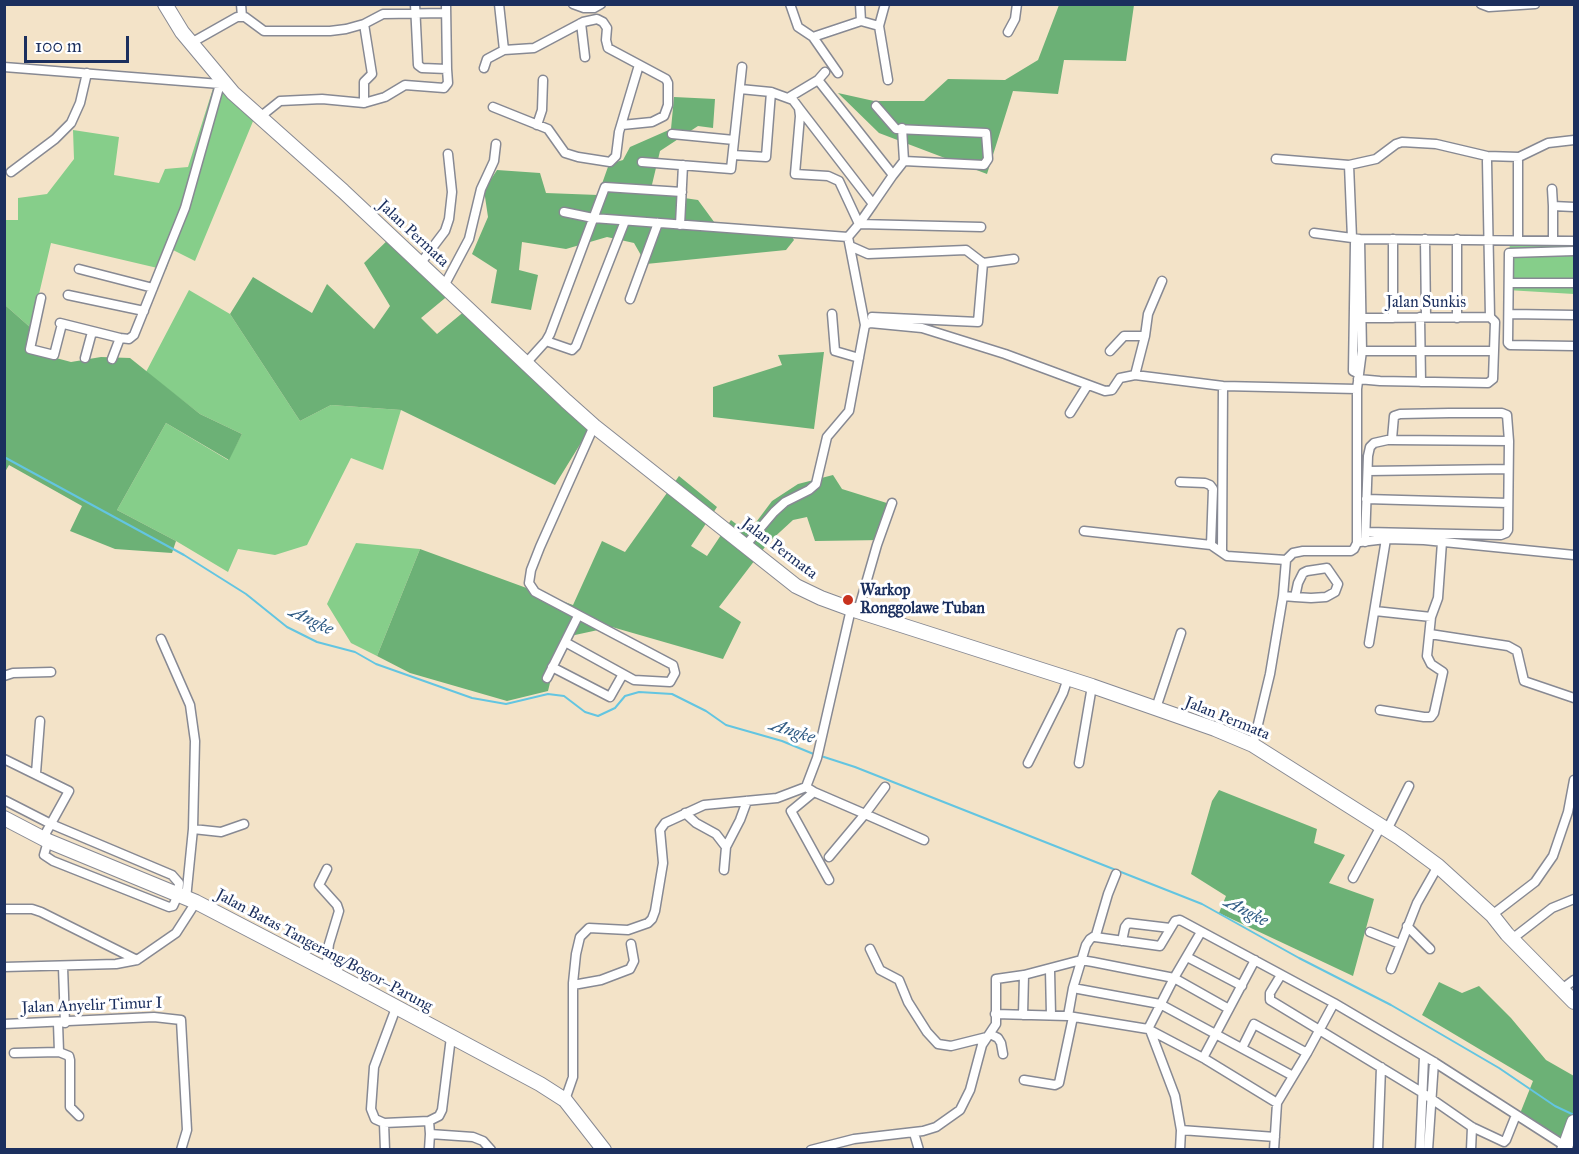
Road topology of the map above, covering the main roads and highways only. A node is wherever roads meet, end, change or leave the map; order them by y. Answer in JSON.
{"nodes":[{"id":1,"x":165,"y":4,"type":"edge"},
{"id":2,"x":4,"y":818,"type":"edge"},
{"id":3,"x":1575,"y":1002,"type":"edge"},
{"id":4,"x":604,"y":1149,"type":"edge"}],
"edges":[{"from":1,"to":3,"type":"main road","name":"Jalan Permata"},
{"from":2,"to":4,"type":"main road","name":"Jalan Batas Tangerang/Bogor–Parung"}]}
